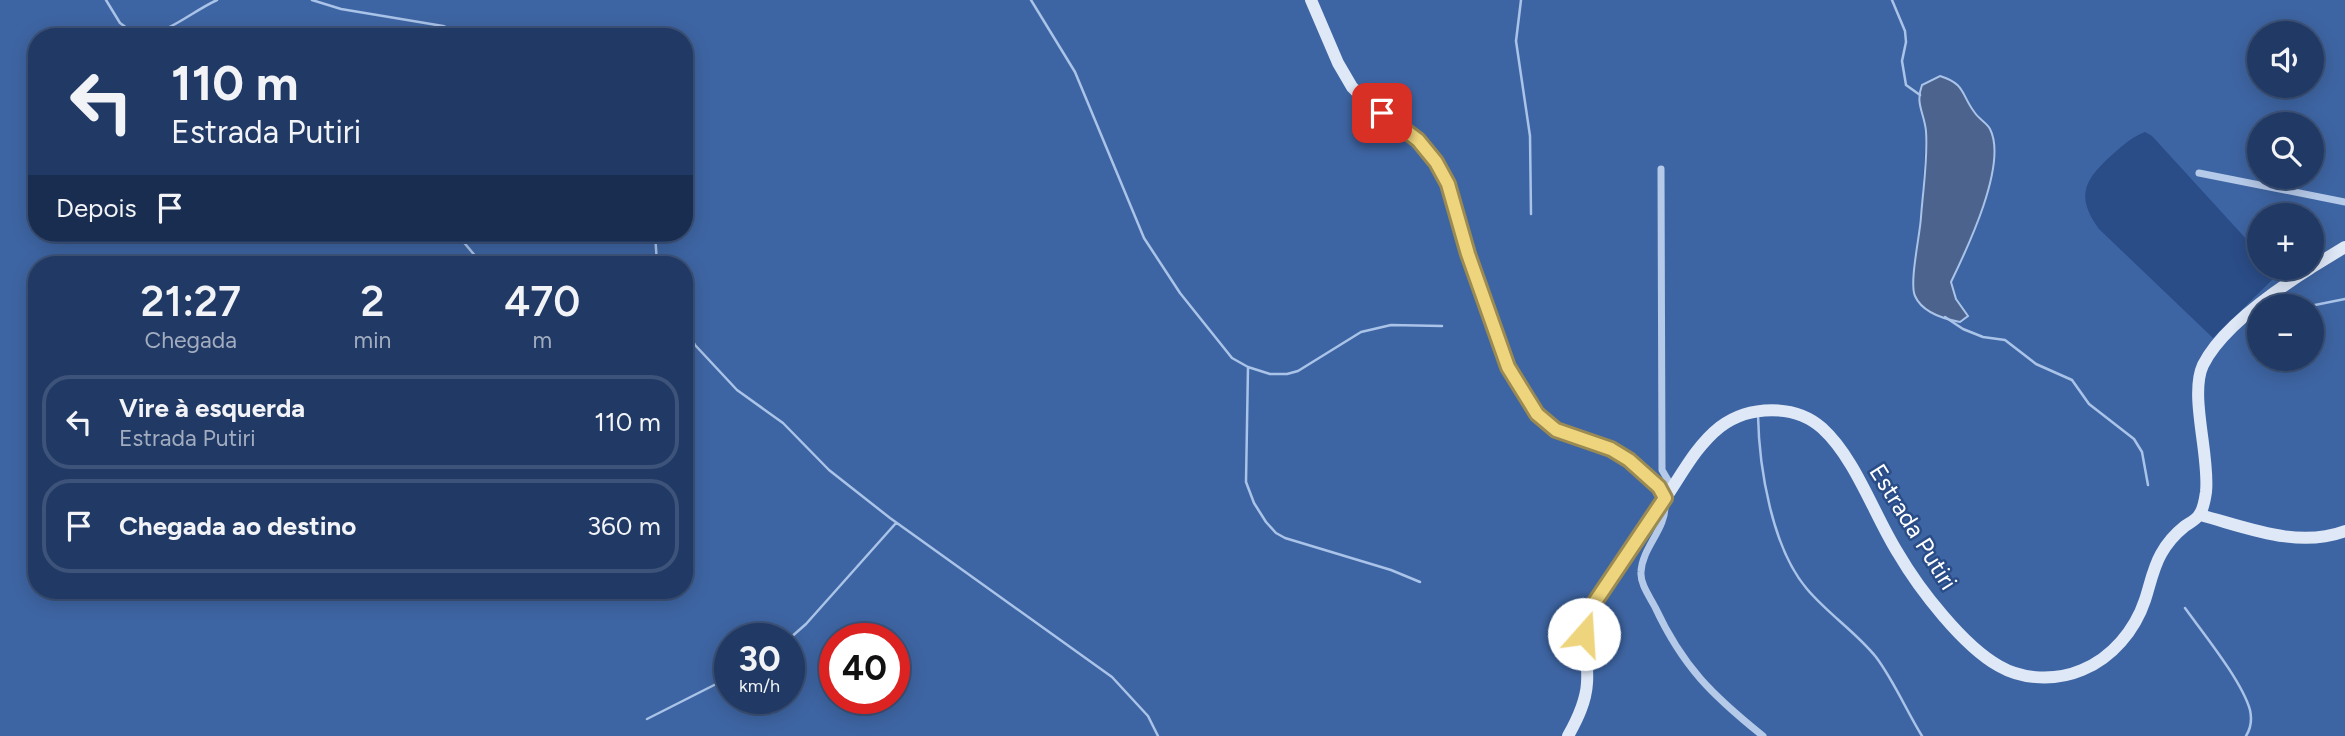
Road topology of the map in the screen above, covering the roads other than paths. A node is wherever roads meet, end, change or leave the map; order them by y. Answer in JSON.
{"nodes":[{"id":1,"x":1311,"y":0,"type":"edge"},
{"id":2,"x":1661,"y":169,"type":"dead end"},
{"id":3,"x":2199,"y":173,"type":"dead end"},
{"id":4,"x":2345,"y":202,"type":"edge"},
{"id":5,"x":2345,"y":247,"type":"edge"},
{"id":6,"x":2324,"y":260,"type":"edge"},
{"id":7,"x":2292,"y":280,"type":"edge"},
{"id":8,"x":1669,"y":493,"type":"junction"},
{"id":9,"x":2200,"y":515,"type":"junction"},
{"id":10,"x":2345,"y":531,"type":"edge"},
{"id":11,"x":1568,"y":736,"type":"edge"},
{"id":12,"x":1763,"y":736,"type":"edge"}],
"edges":[{"from":1,"to":8,"type":"street"},
{"from":2,"to":8,"type":"street"},
{"from":3,"to":4,"type":"street"},
{"from":5,"to":6,"type":"street"},
{"from":7,"to":9,"type":"street"},
{"from":8,"to":9,"type":"street","name":"Estrada Putiri"},
{"from":8,"to":11,"type":"street","name":"Estrada Putiri"},
{"from":8,"to":12,"type":"street"},
{"from":9,"to":10,"type":"street"}]}
